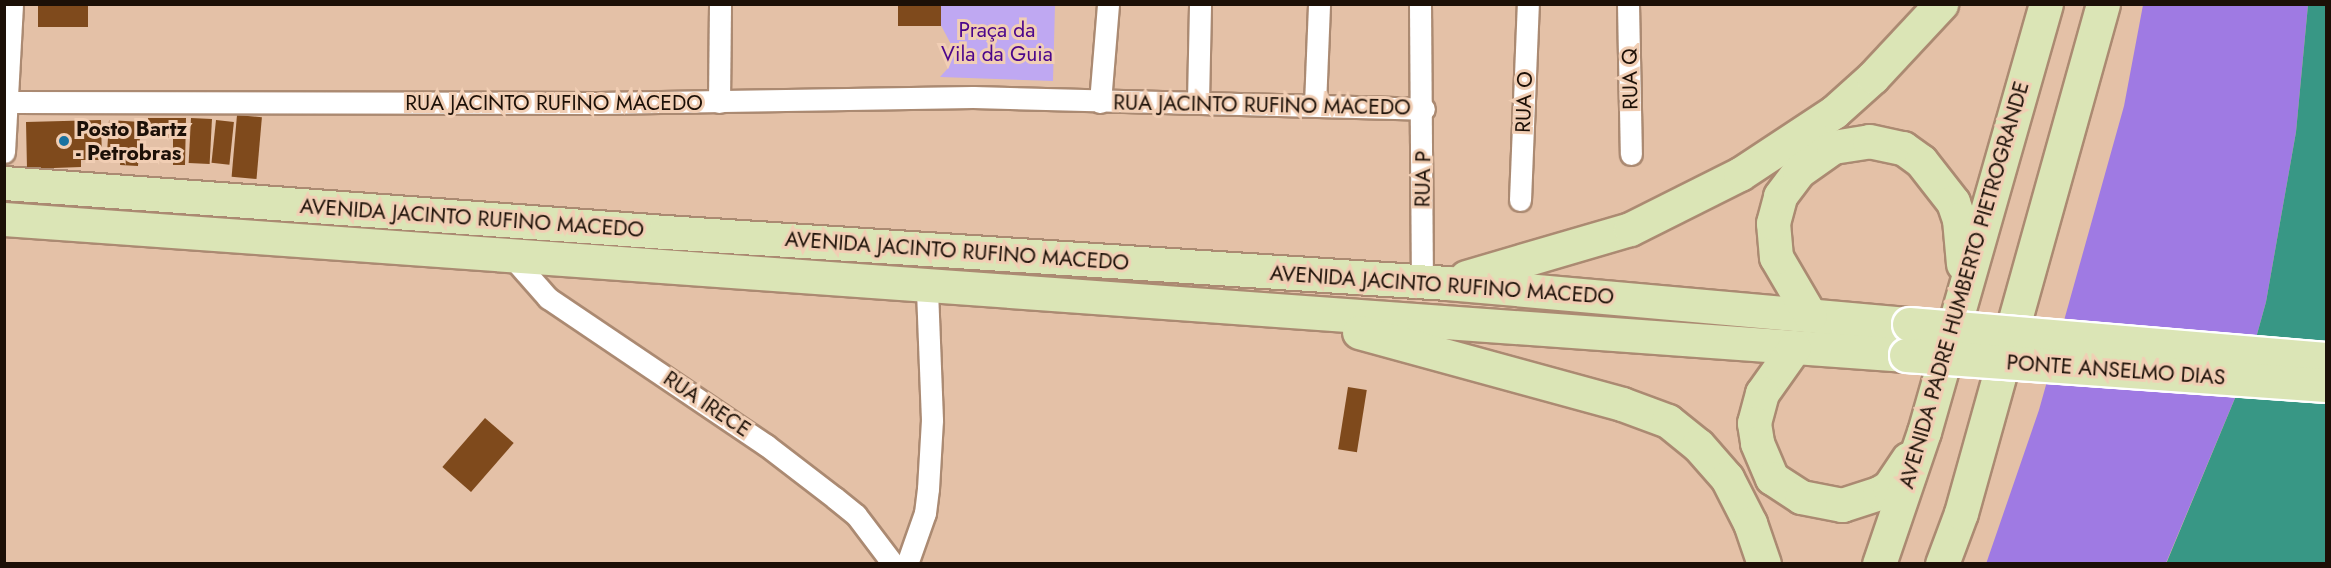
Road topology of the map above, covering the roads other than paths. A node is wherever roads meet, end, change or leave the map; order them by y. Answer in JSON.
{"nodes":[{"id":1,"x":12,"y":4,"type":"edge"},
{"id":2,"x":720,"y":4,"type":"edge"},
{"id":3,"x":1108,"y":4,"type":"edge"},
{"id":4,"x":1200,"y":4,"type":"edge"},
{"id":5,"x":1319,"y":4,"type":"edge"},
{"id":6,"x":1420,"y":4,"type":"edge"},
{"id":7,"x":1528,"y":4,"type":"edge"},
{"id":8,"x":1628,"y":4,"type":"edge"},
{"id":9,"x":1941,"y":4,"type":"edge"},
{"id":10,"x":2046,"y":4,"type":"edge"},
{"id":11,"x":2103,"y":4,"type":"edge"},
{"id":12,"x":8,"y":102,"type":"junction"},
{"id":13,"x":719,"y":102,"type":"junction"},
{"id":14,"x":1100,"y":102,"type":"junction"},
{"id":15,"x":1198,"y":102,"type":"junction"},
{"id":16,"x":1315,"y":105,"type":"junction"},
{"id":17,"x":1424,"y":109,"type":"junction"},
{"id":18,"x":4,"y":152,"type":"edge"},
{"id":19,"x":1631,"y":154,"type":"dead end"},
{"id":20,"x":4,"y":183,"type":"edge"},
{"id":21,"x":1520,"y":200,"type":"dead end"},
{"id":22,"x":4,"y":219,"type":"edge"},
{"id":23,"x":888,"y":247,"type":"junction"},
{"id":24,"x":511,"y":256,"type":"junction"},
{"id":25,"x":1113,"y":262,"type":"junction"},
{"id":26,"x":776,"y":275,"type":"junction"},
{"id":27,"x":1435,"y":282,"type":"junction"},
{"id":28,"x":927,"y":286,"type":"junction"},
{"id":29,"x":1011,"y":292,"type":"junction"},
{"id":30,"x":1962,"y":295,"type":"junction"},
{"id":31,"x":1287,"y":313,"type":"junction"},
{"id":32,"x":1810,"y":315,"type":"junction"},
{"id":33,"x":1908,"y":340,"type":"junction"},
{"id":34,"x":1794,"y":348,"type":"junction"},
{"id":35,"x":2326,"y":358,"type":"edge"},
{"id":36,"x":2326,"y":385,"type":"edge"},
{"id":37,"x":1924,"y":432,"type":"junction"},
{"id":38,"x":893,"y":564,"type":"edge"},
{"id":39,"x":907,"y":564,"type":"edge"},
{"id":40,"x":1764,"y":564,"type":"edge"},
{"id":41,"x":1878,"y":564,"type":"edge"},
{"id":42,"x":1942,"y":564,"type":"edge"}],
"edges":[{"from":1,"to":12,"type":"street"},
{"from":2,"to":13,"type":"street"},
{"from":3,"to":14,"type":"street","name":"RUA JACINTO RUFINO MACEDO"},
{"from":4,"to":15,"type":"street"},
{"from":5,"to":16,"type":"street"},
{"from":6,"to":17,"type":"street","name":"RUA P"},
{"from":7,"to":21,"type":"street","name":"RUA O"},
{"from":8,"to":19,"type":"street","name":"RUA Q"},
{"from":9,"to":27,"type":"main road"},
{"from":10,"to":30,"type":"main road","name":"AVENIDA PADRE HUMBERTO PIETROGRANDE"},
{"from":11,"to":42,"type":"main road"},
{"from":12,"to":13,"type":"street","name":"RUA JACINTO RUFINO MACEDO"},
{"from":12,"to":18,"type":"street"},
{"from":13,"to":14,"type":"street","name":"RUA JACINTO RUFINO MACEDO"},
{"from":14,"to":15,"type":"street","name":"RUA JACINTO RUFINO MACEDO"},
{"from":15,"to":16,"type":"street","name":"RUA JACINTO RUFINO MACEDO"},
{"from":16,"to":17,"type":"street","name":"RUA JACINTO RUFINO MACEDO"},
{"from":17,"to":27,"type":"street","name":"RUA P"},
{"from":20,"to":23,"type":"main road","name":"AVENIDA JACINTO RUFINO MACEDO"},
{"from":22,"to":24,"type":"main road","name":"AVENIDA JACINTO RUFINO MACEDO"},
{"from":23,"to":25,"type":"main road","name":"AVENIDA JACINTO RUFINO MACEDO"},
{"from":23,"to":26,"type":"main road"},
{"from":24,"to":26,"type":"main road","name":"AVENIDA JACINTO RUFINO MACEDO"},
{"from":24,"to":38,"type":"street","name":"RUA IRECE"},
{"from":25,"to":27,"type":"main road","name":"AVENIDA JACINTO RUFINO MACEDO"},
{"from":25,"to":29,"type":"main road"},
{"from":26,"to":28,"type":"main road","name":"AVENIDA JACINTO RUFINO MACEDO"},
{"from":27,"to":32,"type":"main road","name":"AVENIDA JACINTO RUFINO MACEDO"},
{"from":28,"to":29,"type":"main road","name":"AVENIDA JACINTO RUFINO MACEDO"},
{"from":28,"to":39,"type":"street"},
{"from":29,"to":31,"type":"main road","name":"AVENIDA JACINTO RUFINO MACEDO"},
{"from":30,"to":32,"type":"main road"},
{"from":30,"to":37,"type":"main road","name":"AVENIDA PADRE HUMBERTO PIETROGRANDE"},
{"from":31,"to":34,"type":"main road","name":"AVENIDA JACINTO RUFINO MACEDO"},
{"from":31,"to":40,"type":"main road"},
{"from":32,"to":33,"type":"main road","name":"AVENIDA JACINTO RUFINO MACEDO"},
{"from":33,"to":34,"type":"main road","name":"AVENIDA JACINTO RUFINO MACEDO"},
{"from":33,"to":35,"type":"main road","name":"PONTE ANSELMO DIAS","bridge":true},
{"from":33,"to":36,"type":"main road","name":"PONTE ANSELMO DIAS","bridge":true},
{"from":34,"to":37,"type":"main road"},
{"from":37,"to":41,"type":"main road","name":"AVENIDA PADRE HUMBERTO PIETROGRANDE"}]}
